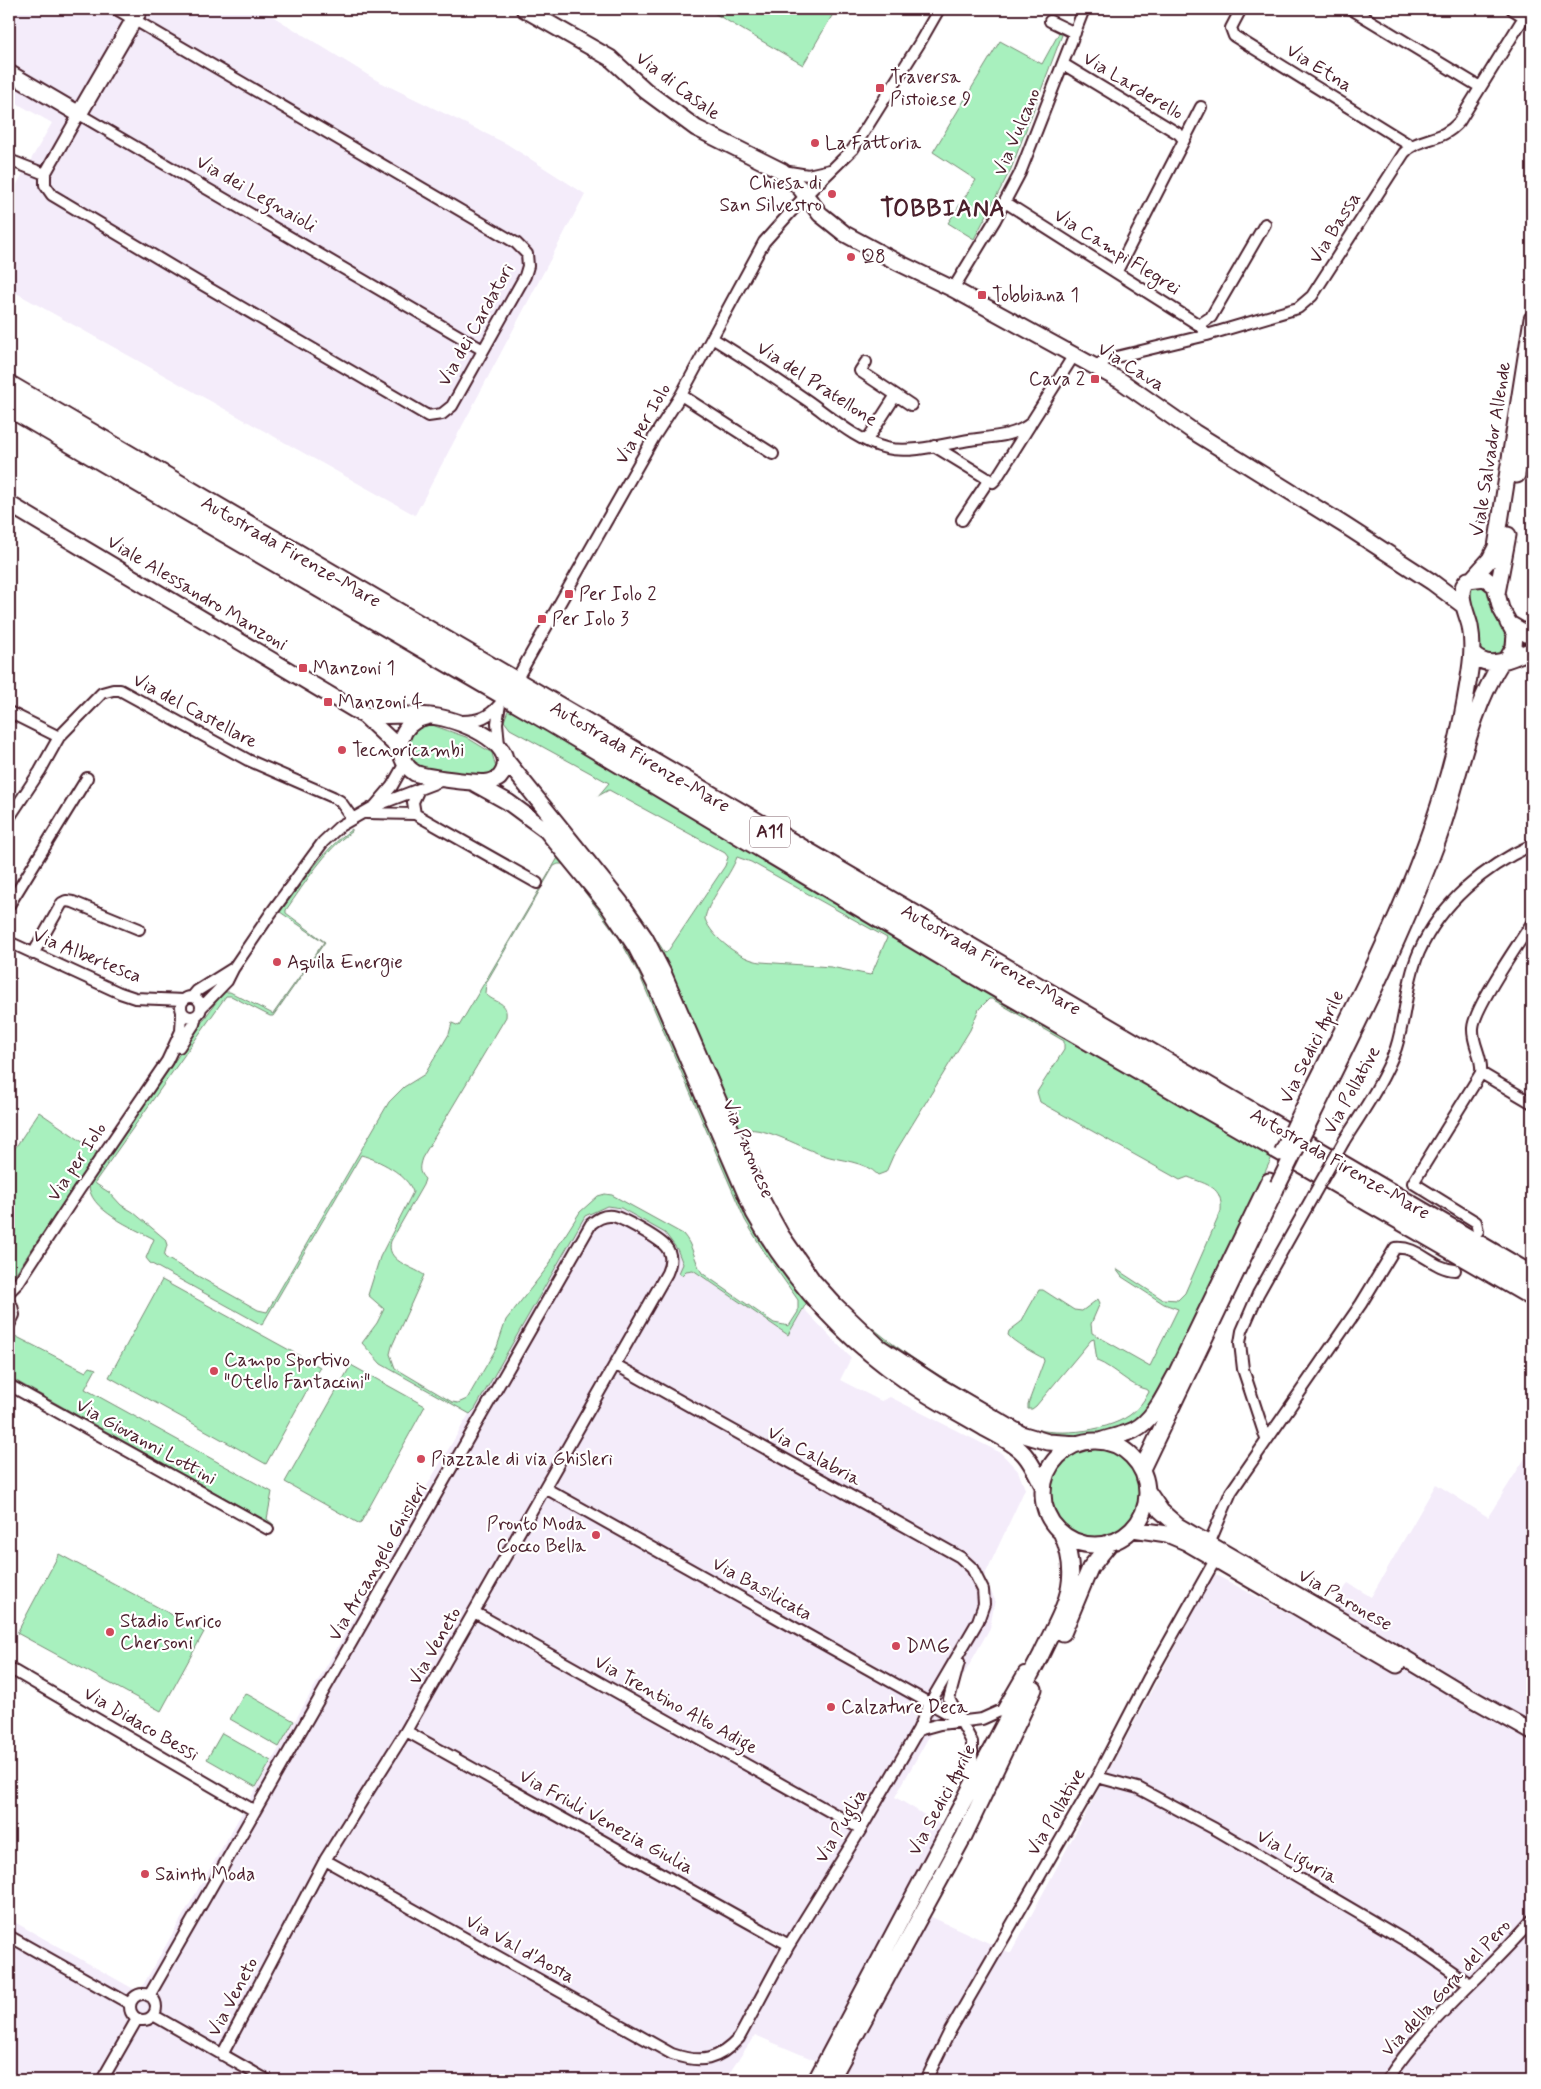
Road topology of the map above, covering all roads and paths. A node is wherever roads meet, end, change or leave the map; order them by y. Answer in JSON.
{"nodes":[{"id":1,"x":116,"y":9,"type":"edge"},
{"id":2,"x":524,"y":9,"type":"edge"},
{"id":3,"x":939,"y":9,"type":"edge"},
{"id":4,"x":1084,"y":9,"type":"edge"},
{"id":5,"x":1241,"y":9,"type":"edge"},
{"id":6,"x":1351,"y":9,"type":"edge"},
{"id":7,"x":1512,"y":9,"type":"edge"},
{"id":8,"x":1526,"y":12,"type":"edge"},
{"id":9,"x":137,"y":14,"type":"edge"},
{"id":10,"x":1050,"y":21,"type":"dead end"},
{"id":11,"x":1075,"y":33,"type":"junction"},
{"id":12,"x":1063,"y":64,"type":"junction"},
{"id":13,"x":9,"y":73,"type":"edge"},
{"id":14,"x":1480,"y":87,"type":"junction"},
{"id":15,"x":1201,"y":107,"type":"dead end"},
{"id":16,"x":79,"y":114,"type":"junction"},
{"id":17,"x":1183,"y":139,"type":"junction"},
{"id":18,"x":1411,"y":146,"type":"junction"},
{"id":19,"x":9,"y":160,"type":"edge"},
{"id":20,"x":833,"y":169,"type":"junction"},
{"id":21,"x":782,"y":171,"type":"junction"},
{"id":22,"x":45,"y":174,"type":"junction"},
{"id":23,"x":805,"y":196,"type":"junction"},
{"id":24,"x":1005,"y":202,"type":"junction"},
{"id":25,"x":1265,"y":224,"type":"dead end"},
{"id":26,"x":1116,"y":271,"type":"junction"},
{"id":27,"x":953,"y":289,"type":"junction"},
{"id":28,"x":1532,"y":319,"type":"edge"},
{"id":29,"x":1199,"y":325,"type":"junction"},
{"id":30,"x":1207,"y":335,"type":"junction"},
{"id":31,"x":712,"y":338,"type":"junction"},
{"id":32,"x":483,"y":350,"type":"junction"},
{"id":33,"x":1074,"y":355,"type":"junction"},
{"id":34,"x":866,"y":362,"type":"dead end"},
{"id":35,"x":1098,"y":369,"type":"junction"},
{"id":36,"x":9,"y":386,"type":"edge"},
{"id":37,"x":1532,"y":386,"type":"edge"},
{"id":38,"x":681,"y":395,"type":"junction"},
{"id":39,"x":896,"y":395,"type":"junction"},
{"id":40,"x":911,"y":405,"type":"dead end"},
{"id":41,"x":9,"y":406,"type":"edge"},
{"id":42,"x":1031,"y":423,"type":"junction"},
{"id":43,"x":867,"y":440,"type":"junction"},
{"id":44,"x":934,"y":446,"type":"junction"},
{"id":45,"x":772,"y":454,"type":"dead end"},
{"id":46,"x":988,"y":481,"type":"junction"},
{"id":47,"x":13,"y":509,"type":"edge"},
{"id":48,"x":962,"y":520,"type":"dead end"},
{"id":49,"x":1469,"y":580,"type":"junction"},
{"id":50,"x":1432,"y":582,"type":"junction"},
{"id":51,"x":1497,"y":593,"type":"junction"},
{"id":52,"x":1464,"y":606,"type":"junction"},
{"id":53,"x":1508,"y":623,"type":"junction"},
{"id":54,"x":1532,"y":637,"type":"edge"},
{"id":55,"x":1532,"y":650,"type":"edge"},
{"id":56,"x":1472,"y":653,"type":"junction"},
{"id":57,"x":1504,"y":660,"type":"junction"},
{"id":58,"x":519,"y":676,"type":"dead end"},
{"id":59,"x":9,"y":712,"type":"edge"},
{"id":60,"x":364,"y":716,"type":"junction"},
{"id":61,"x":430,"y":716,"type":"junction"},
{"id":62,"x":452,"y":720,"type":"junction"},
{"id":63,"x":59,"y":737,"type":"junction"},
{"id":64,"x":499,"y":745,"type":"junction"},
{"id":65,"x":402,"y":756,"type":"junction"},
{"id":66,"x":505,"y":760,"type":"junction"},
{"id":67,"x":87,"y":778,"type":"dead end"},
{"id":68,"x":446,"y":778,"type":"junction"},
{"id":69,"x":472,"y":782,"type":"junction"},
{"id":70,"x":419,"y":789,"type":"junction"},
{"id":71,"x":375,"y":806,"type":"junction"},
{"id":72,"x":415,"y":814,"type":"junction"},
{"id":73,"x":355,"y":816,"type":"junction"},
{"id":74,"x":9,"y":818,"type":"edge"},
{"id":75,"x":1532,"y":844,"type":"edge"},
{"id":76,"x":537,"y":883,"type":"dead end"},
{"id":77,"x":9,"y":905,"type":"edge"},
{"id":78,"x":1532,"y":923,"type":"edge"},
{"id":79,"x":139,"y":929,"type":"dead end"},
{"id":80,"x":9,"y":942,"type":"edge"},
{"id":81,"x":33,"y":954,"type":"junction"},
{"id":82,"x":233,"y":969,"type":"junction"},
{"id":83,"x":188,"y":998,"type":"junction"},
{"id":84,"x":182,"y":1012,"type":"junction"},
{"id":85,"x":198,"y":1012,"type":"junction"},
{"id":86,"x":167,"y":1061,"type":"junction"},
{"id":87,"x":1482,"y":1073,"type":"junction"},
{"id":88,"x":1532,"y":1103,"type":"edge"},
{"id":89,"x":1308,"y":1112,"type":"junction"},
{"id":90,"x":1273,"y":1183,"type":"junction"},
{"id":91,"x":1478,"y":1231,"type":"dead end"},
{"id":92,"x":668,"y":1252,"type":"joint"},
{"id":93,"x":1455,"y":1270,"type":"dead end"},
{"id":94,"x":1532,"y":1276,"type":"edge"},
{"id":95,"x":18,"y":1283,"type":"junction"},
{"id":96,"x":9,"y":1292,"type":"edge"},
{"id":97,"x":1532,"y":1295,"type":"edge"},
{"id":98,"x":10,"y":1304,"type":"edge"},
{"id":99,"x":9,"y":1325,"type":"edge"},
{"id":100,"x":616,"y":1364,"type":"junction"},
{"id":101,"x":9,"y":1385,"type":"edge"},
{"id":102,"x":1266,"y":1439,"type":"junction"},
{"id":103,"x":1099,"y":1441,"type":"junction"},
{"id":104,"x":1078,"y":1444,"type":"junction"},
{"id":105,"x":1142,"y":1469,"type":"junction"},
{"id":106,"x":1043,"y":1486,"type":"junction"},
{"id":107,"x":545,"y":1488,"type":"junction"},
{"id":108,"x":1148,"y":1492,"type":"junction"},
{"id":109,"x":268,"y":1529,"type":"dead end"},
{"id":110,"x":1133,"y":1529,"type":"junction"},
{"id":111,"x":1061,"y":1532,"type":"junction"},
{"id":112,"x":1111,"y":1542,"type":"junction"},
{"id":113,"x":1209,"y":1544,"type":"junction"},
{"id":114,"x":1215,"y":1560,"type":"junction"},
{"id":115,"x":983,"y":1590,"type":"joint"},
{"id":116,"x":474,"y":1612,"type":"junction"},
{"id":117,"x":962,"y":1648,"type":"junction"},
{"id":118,"x":1041,"y":1655,"type":"junction"},
{"id":119,"x":9,"y":1668,"type":"edge"},
{"id":120,"x":930,"y":1704,"type":"junction"},
{"id":121,"x":962,"y":1722,"type":"junction"},
{"id":122,"x":406,"y":1730,"type":"junction"},
{"id":123,"x":918,"y":1730,"type":"junction"},
{"id":124,"x":1532,"y":1732,"type":"edge"},
{"id":125,"x":1532,"y":1742,"type":"edge"},
{"id":126,"x":1097,"y":1777,"type":"junction"},
{"id":127,"x":972,"y":1787,"type":"junction"},
{"id":128,"x":256,"y":1812,"type":"junction"},
{"id":129,"x":861,"y":1829,"type":"junction"},
{"id":130,"x":325,"y":1860,"type":"junction"},
{"id":131,"x":1532,"y":1920,"type":"edge"},
{"id":132,"x":9,"y":1936,"type":"edge"},
{"id":133,"x":789,"y":1945,"type":"junction"},
{"id":134,"x":1470,"y":1984,"type":"junction"},
{"id":135,"x":149,"y":1996,"type":"junction"},
{"id":136,"x":130,"y":2004,"type":"junction"},
{"id":137,"x":153,"y":2015,"type":"junction"},
{"id":138,"x":137,"y":2019,"type":"junction"},
{"id":139,"x":222,"y":2055,"type":"junction"},
{"id":140,"x":702,"y":2060,"type":"joint"},
{"id":141,"x":102,"y":2080,"type":"edge"},
{"id":142,"x":267,"y":2080,"type":"edge"},
{"id":143,"x":816,"y":2080,"type":"edge"},
{"id":144,"x":831,"y":2080,"type":"edge"},
{"id":145,"x":926,"y":2080,"type":"edge"},
{"id":146,"x":1387,"y":2080,"type":"edge"}],
"edges":[{"from":1,"to":9,"type":"street","name":"Via dei Cardatori"},
{"from":2,"to":21,"type":"main road","name":"Via di Casale"},
{"from":3,"to":20,"type":"street","name":"Via per Iolo"},
{"from":4,"to":11,"type":"street","name":"Via Vulcano"},
{"from":5,"to":18,"type":"street","name":"Via Etna"},
{"from":6,"to":14,"type":"street"},
{"from":7,"to":8,"type":"street"},
{"from":8,"to":14,"type":"street"},
{"from":9,"to":16,"type":"main road"},
{"from":9,"to":32,"type":"street","name":"Via dei Cardatori"},
{"from":10,"to":11,"type":"street"},
{"from":11,"to":12,"type":"street","name":"Via Vulcano"},
{"from":12,"to":17,"type":"street","name":"Via Larderello"},
{"from":12,"to":24,"type":"street","name":"Via Vulcano"},
{"from":13,"to":16,"type":"main road","name":"Via dei Legnaioli"},
{"from":14,"to":18,"type":"street"},
{"from":15,"to":17,"type":"street","name":"Via Larderello"},
{"from":16,"to":22,"type":"street"},
{"from":16,"to":32,"type":"street","name":"Via dei Legnaioli"},
{"from":17,"to":26,"type":"street","name":"Via Larderello"},
{"from":18,"to":30,"type":"street","name":"Via Bassa"},
{"from":19,"to":22,"type":"street"},
{"from":20,"to":21,"type":"street"},
{"from":20,"to":23,"type":"street","name":"Via per Iolo"},
{"from":21,"to":23,"type":"main road","name":"Via di Casale"},
{"from":22,"to":32,"type":"street","name":"Via dei Cardatori"},
{"from":23,"to":27,"type":"main road","name":"Via Cava"},
{"from":23,"to":31,"type":"street","name":"Via per Iolo"},
{"from":24,"to":26,"type":"street","name":"Via Campi Flegrei"},
{"from":24,"to":27,"type":"street","name":"Via Vulcano"},
{"from":25,"to":29,"type":"street"},
{"from":26,"to":29,"type":"street","name":"Via Campi Flegrei"},
{"from":27,"to":33,"type":"main road","name":"Via Cava"},
{"from":28,"to":49,"type":"main road","name":"Viale Salvador Allende"},
{"from":29,"to":30,"type":"street","name":"Via Campi Flegrei"},
{"from":30,"to":35,"type":"street","name":"Via Bassa"},
{"from":31,"to":38,"type":"street","name":"Via per Iolo"},
{"from":31,"to":43,"type":"street","name":"Via del Pratellone"},
{"from":33,"to":35,"type":"main road","name":"Via Cava"},
{"from":33,"to":42,"type":"street"},
{"from":34,"to":39,"type":"street"},
{"from":35,"to":50,"type":"main road","name":"Via Cava"},
{"from":36,"to":94,"type":"highway","name":"Autostrada Firenze-Mare","number":"A11"},
{"from":37,"to":51,"type":"main road","name":"Viale Salvador Allende"},
{"from":38,"to":45,"type":"street"},
{"from":38,"to":58,"type":"street","name":"Via per Iolo"},
{"from":39,"to":40,"type":"street"},
{"from":39,"to":43,"type":"street"},
{"from":41,"to":97,"type":"highway","name":"Autostrada Firenze-Mare","number":"A11"},
{"from":42,"to":44,"type":"street","name":"Via del Pratellone"},
{"from":42,"to":46,"type":"street"},
{"from":43,"to":44,"type":"street","name":"Via del Pratellone"},
{"from":44,"to":46,"type":"street"},
{"from":46,"to":48,"type":"street"},
{"from":47,"to":60,"type":"main road","name":"Viale Alessandro Manzoni"},
{"from":49,"to":50,"type":"main road"},
{"from":49,"to":51,"type":"main road"},
{"from":49,"to":52,"type":"main road","name":"Via Sedici Aprile"},
{"from":50,"to":52,"type":"main road","name":"Via Cava"},
{"from":51,"to":53,"type":"main road","name":"Via Sedici Aprile"},
{"from":52,"to":56,"type":"main road","name":"Via Sedici Aprile"},
{"from":53,"to":54,"type":"main road"},
{"from":53,"to":57,"type":"main road","name":"Via Sedici Aprile"},
{"from":55,"to":57,"type":"main road"},
{"from":56,"to":57,"type":"main road"},
{"from":56,"to":89,"type":"main road","name":"Via Sedici Aprile"},
{"from":57,"to":89,"type":"main road","name":"Via Sedici Aprile"},
{"from":59,"to":63,"type":"street"},
{"from":60,"to":61,"type":"main road"},
{"from":60,"to":65,"type":"main road","name":"Viale Alessandro Manzoni"},
{"from":61,"to":62,"type":"main road"},
{"from":61,"to":65,"type":"main road"},
{"from":62,"to":64,"type":"main road"},
{"from":62,"to":64,"type":"street"},
{"from":63,"to":73,"type":"street","name":"Via del Castellare"},
{"from":63,"to":74,"type":"street","name":"Via del Castellare"},
{"from":64,"to":66,"type":"main road","name":"Via Paronese"},
{"from":65,"to":68,"type":"main road","name":"Viale Alessandro Manzoni"},
{"from":65,"to":71,"type":"street","name":"Via per Iolo"},
{"from":66,"to":69,"type":"main road"},
{"from":66,"to":104,"type":"main road","name":"Via Paronese"},
{"from":67,"to":77,"type":"street"},
{"from":68,"to":69,"type":"main road","name":"Viale Alessandro Manzoni"},
{"from":68,"to":70,"type":"street","name":"Via per Iolo"},
{"from":69,"to":106,"type":"main road","name":"Via Paronese"},
{"from":70,"to":71,"type":"street","name":"Via per Iolo"},
{"from":70,"to":72,"type":"street"},
{"from":71,"to":73,"type":"street","name":"Via per Iolo"},
{"from":72,"to":73,"type":"street"},
{"from":72,"to":76,"type":"street"},
{"from":73,"to":82,"type":"street","name":"Via per Iolo"},
{"from":75,"to":102,"type":"street","name":"Via Pollative","bridge":true},
{"from":78,"to":87,"type":"street"},
{"from":79,"to":81,"type":"street"},
{"from":80,"to":81,"type":"street","name":"Via Albertesca"},
{"from":81,"to":83,"type":"street","name":"Via Albertesca"},
{"from":82,"to":83,"type":"street","name":"Via per Iolo"},
{"from":82,"to":85,"type":"street","name":"Via per Iolo"},
{"from":83,"to":84,"type":"street"},
{"from":83,"to":85,"type":"street"},
{"from":84,"to":85,"type":"street"},
{"from":84,"to":86,"type":"street","name":"Via per Iolo"},
{"from":85,"to":86,"type":"street","name":"Via per Iolo"},
{"from":86,"to":95,"type":"street","name":"Via per Iolo"},
{"from":87,"to":88,"type":"street"},
{"from":87,"to":91,"type":"street"},
{"from":89,"to":90,"type":"main road","name":"Via Sedici Aprile","bridge":true},
{"from":90,"to":103,"type":"main road","name":"Via Sedici Aprile"},
{"from":90,"to":105,"type":"main road","name":"Via Sedici Aprile"},
{"from":92,"to":100,"type":"street","name":"Via Veneto"},
{"from":92,"to":128,"type":"street","name":"Via Arcangelo Ghisleri"},
{"from":93,"to":102,"type":"street"},
{"from":95,"to":96,"type":"street","name":"Via per Iolo"},
{"from":95,"to":98,"type":"street","name":"Via per Iolo"},
{"from":98,"to":99,"type":"street","name":"Via per Iolo"},
{"from":100,"to":107,"type":"street","name":"Via Veneto"},
{"from":100,"to":115,"type":"street","name":"Via Calabria"},
{"from":101,"to":109,"type":"street","name":"Via Giovanni Lottini"},
{"from":102,"to":113,"type":"street"},
{"from":103,"to":104,"type":"main road","name":"Via Sedici Aprile"},
{"from":103,"to":105,"type":"main road","name":"Via Sedici Aprile"},
{"from":104,"to":106,"type":"main road","name":"Via Sedici Aprile"},
{"from":105,"to":108,"type":"main road","name":"Via Sedici Aprile"},
{"from":106,"to":111,"type":"main road","name":"Via Sedici Aprile"},
{"from":107,"to":116,"type":"street","name":"Via Veneto"},
{"from":107,"to":120,"type":"street","name":"Via Basilicata"},
{"from":108,"to":110,"type":"main road","name":"Via Sedici Aprile"},
{"from":108,"to":113,"type":"main road","name":"Via Paronese"},
{"from":110,"to":112,"type":"main road","name":"Via Sedici Aprile"},
{"from":110,"to":114,"type":"main road","name":"Via Paronese"},
{"from":111,"to":112,"type":"main road","name":"Via Sedici Aprile"},
{"from":111,"to":118,"type":"main road","name":"Via Sedici Aprile"},
{"from":112,"to":144,"type":"main road","name":"Via Sedici Aprile"},
{"from":113,"to":124,"type":"main road","name":"Via Paronese"},
{"from":114,"to":125,"type":"main road","name":"Via Paronese"},
{"from":114,"to":126,"type":"street","name":"Via Pollative"},
{"from":115,"to":117,"type":"street","name":"Via Puglia"},
{"from":116,"to":122,"type":"street","name":"Via Veneto"},
{"from":116,"to":129,"type":"street","name":"Via Trentino Alto Adige"},
{"from":117,"to":120,"type":"street","name":"Via Puglia"},
{"from":117,"to":121,"type":"street"},
{"from":118,"to":121,"type":"street"},
{"from":118,"to":127,"type":"main road","name":"Via Sedici Aprile"},
{"from":119,"to":128,"type":"street","name":"Via Didaco Bessi"},
{"from":120,"to":121,"type":"street","name":"Via Basilicata"},
{"from":120,"to":123,"type":"street","name":"Via Puglia"},
{"from":121,"to":123,"type":"street"},
{"from":121,"to":127,"type":"street"},
{"from":122,"to":130,"type":"street","name":"Via Veneto"},
{"from":122,"to":133,"type":"street","name":"Via Friuli Venezia Giulia"},
{"from":123,"to":129,"type":"street","name":"Via Puglia"},
{"from":126,"to":134,"type":"street","name":"Via Liguria"},
{"from":126,"to":145,"type":"street","name":"Via Pollative"},
{"from":127,"to":143,"type":"main road","name":"Via Sedici Aprile"},
{"from":128,"to":135,"type":"street","name":"Via Arcangelo Ghisleri"},
{"from":129,"to":133,"type":"street","name":"Via Puglia"},
{"from":130,"to":139,"type":"street","name":"Via Veneto"},
{"from":130,"to":140,"type":"street","name":"Via Val d'Aosta"},
{"from":131,"to":134,"type":"street","name":"Via della Gora del Pero"},
{"from":132,"to":136,"type":"street"},
{"from":133,"to":140,"type":"street","name":"Via Puglia"},
{"from":134,"to":146,"type":"street","name":"Via della Gora del Pero"},
{"from":135,"to":136,"type":"street"},
{"from":135,"to":137,"type":"street"},
{"from":136,"to":138,"type":"street"},
{"from":137,"to":138,"type":"street"},
{"from":137,"to":139,"type":"street"},
{"from":138,"to":141,"type":"street"},
{"from":139,"to":142,"type":"street"}]}
